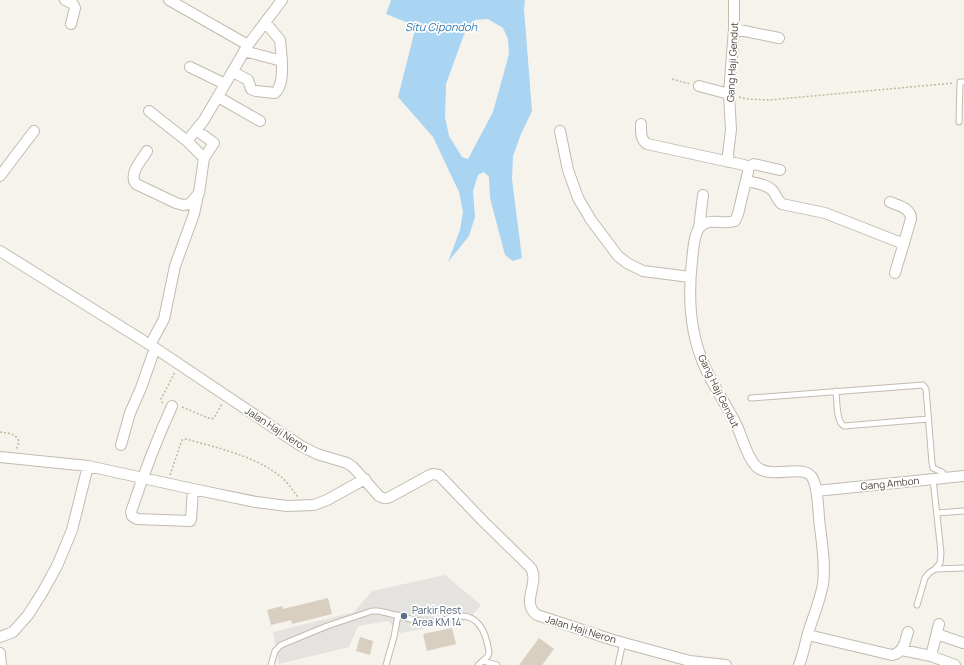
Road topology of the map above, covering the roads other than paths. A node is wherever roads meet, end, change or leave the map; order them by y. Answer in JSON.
{"nodes":[{"id":1,"x":65,"y":0,"type":"edge"},
{"id":2,"x":169,"y":0,"type":"edge"},
{"id":3,"x":282,"y":0,"type":"edge"},
{"id":4,"x":734,"y":0,"type":"edge"},
{"id":5,"x":265,"y":22,"type":"junction"},
{"id":6,"x":71,"y":24,"type":"dead end"},
{"id":7,"x":734,"y":29,"type":"junction"},
{"id":8,"x":779,"y":38,"type":"dead end"},
{"id":9,"x":246,"y":48,"type":"junction"},
{"id":10,"x":282,"y":61,"type":"junction"},
{"id":11,"x":190,"y":67,"type":"dead end"},
{"id":12,"x":233,"y":72,"type":"junction"},
{"id":13,"x":962,"y":82,"type":"edge"},
{"id":14,"x":225,"y":84,"type":"junction"},
{"id":15,"x":699,"y":86,"type":"road end"},
{"id":16,"x":729,"y":94,"type":"junction"},
{"id":17,"x":218,"y":97,"type":"junction"},
{"id":18,"x":149,"y":111,"type":"dead end"},
{"id":19,"x":260,"y":121,"type":"dead end"},
{"id":20,"x":959,"y":122,"type":"dead end"},
{"id":21,"x":641,"y":124,"type":"dead end"},
{"id":22,"x":196,"y":130,"type":"junction"},
{"id":23,"x":560,"y":130,"type":"dead end"},
{"id":24,"x":34,"y":131,"type":"dead end"},
{"id":25,"x":187,"y":141,"type":"junction"},
{"id":26,"x":147,"y":151,"type":"dead end"},
{"id":27,"x":204,"y":158,"type":"junction"},
{"id":28,"x":730,"y":162,"type":"junction"},
{"id":29,"x":748,"y":167,"type":"junction"},
{"id":30,"x":780,"y":170,"type":"dead end"},
{"id":31,"x":0,"y":176,"type":"edge"},
{"id":32,"x":746,"y":181,"type":"junction"},
{"id":33,"x":199,"y":193,"type":"junction"},
{"id":34,"x":703,"y":194,"type":"dead end"},
{"id":35,"x":890,"y":202,"type":"dead end"},
{"id":36,"x":699,"y":228,"type":"junction"},
{"id":37,"x":904,"y":244,"type":"junction"},
{"id":38,"x":0,"y":251,"type":"edge"},
{"id":39,"x":895,"y":273,"type":"dead end"},
{"id":40,"x":690,"y":277,"type":"junction"},
{"id":41,"x":152,"y":347,"type":"junction"},
{"id":42,"x":836,"y":391,"type":"junction"},
{"id":43,"x":751,"y":398,"type":"dead end"},
{"id":44,"x":172,"y":406,"type":"road end"},
{"id":45,"x":928,"y":419,"type":"junction"},
{"id":46,"x":121,"y":445,"type":"dead end"},
{"id":47,"x":0,"y":457,"type":"edge"},
{"id":48,"x":88,"y":466,"type":"junction"},
{"id":49,"x":964,"y":476,"type":"edge"},
{"id":50,"x":143,"y":478,"type":"junction"},
{"id":51,"x":947,"y":478,"type":"junction"},
{"id":52,"x":365,"y":479,"type":"junction"},
{"id":53,"x":933,"y":479,"type":"junction"},
{"id":54,"x":193,"y":489,"type":"junction"},
{"id":55,"x":816,"y":491,"type":"junction"},
{"id":56,"x":964,"y":511,"type":"edge"},
{"id":57,"x":937,"y":513,"type":"junction"},
{"id":58,"x":964,"y":568,"type":"edge"},
{"id":59,"x":935,"y":569,"type":"junction"},
{"id":60,"x":917,"y":605,"type":"dead end"},
{"id":61,"x":398,"y":615,"type":"junction"},
{"id":62,"x":908,"y":632,"type":"dead end"},
{"id":63,"x":808,"y":635,"type":"junction"},
{"id":64,"x":0,"y":637,"type":"edge"},
{"id":65,"x":623,"y":642,"type":"junction"},
{"id":66,"x":963,"y":643,"type":"dead end"},
{"id":67,"x":902,"y":650,"type":"junction"},
{"id":68,"x":0,"y":653,"type":"edge"},
{"id":69,"x":931,"y":656,"type":"junction"},
{"id":70,"x":483,"y":661,"type":"junction"},
{"id":71,"x":690,"y":663,"type":"edge"},
{"id":72,"x":1,"y":665,"type":"edge"},
{"id":73,"x":271,"y":665,"type":"edge"},
{"id":74,"x":386,"y":665,"type":"edge"},
{"id":75,"x":478,"y":665,"type":"edge"},
{"id":76,"x":497,"y":665,"type":"edge"},
{"id":77,"x":618,"y":665,"type":"edge"},
{"id":78,"x":726,"y":665,"type":"edge"},
{"id":79,"x":799,"y":665,"type":"edge"},
{"id":80,"x":955,"y":665,"type":"edge"}],
"edges":[{"from":1,"to":6,"type":"street"},
{"from":2,"to":9,"type":"street"},
{"from":3,"to":5,"type":"street"},
{"from":4,"to":7,"type":"street","name":"Gang Haji Gendut"},
{"from":5,"to":9,"type":"street"},
{"from":5,"to":10,"type":"street"},
{"from":7,"to":8,"type":"street"},
{"from":7,"to":16,"type":"street","name":"Gang Haji Gendut"},
{"from":9,"to":10,"type":"street"},
{"from":9,"to":12,"type":"street"},
{"from":10,"to":12,"type":"street"},
{"from":11,"to":14,"type":"street"},
{"from":12,"to":14,"type":"street"},
{"from":13,"to":20,"type":"lane"},
{"from":14,"to":17,"type":"street"},
{"from":15,"to":16,"type":"street"},
{"from":16,"to":28,"type":"street","name":"Gang Haji Gendut"},
{"from":17,"to":19,"type":"street"},
{"from":17,"to":22,"type":"street"},
{"from":18,"to":25,"type":"street"},
{"from":21,"to":28,"type":"street"},
{"from":22,"to":25,"type":"street"},
{"from":22,"to":27,"type":"street"},
{"from":23,"to":40,"type":"street"},
{"from":24,"to":31,"type":"street"},
{"from":25,"to":27,"type":"street"},
{"from":26,"to":33,"type":"street"},
{"from":27,"to":33,"type":"street"},
{"from":28,"to":29,"type":"street"},
{"from":29,"to":30,"type":"street"},
{"from":29,"to":32,"type":"street"},
{"from":32,"to":36,"type":"street"},
{"from":32,"to":37,"type":"street"},
{"from":33,"to":41,"type":"street"},
{"from":34,"to":36,"type":"street","name":"Gang Haji Gendut"},
{"from":35,"to":37,"type":"street"},
{"from":36,"to":40,"type":"street","name":"Gang Haji Gendut"},
{"from":37,"to":39,"type":"street"},
{"from":38,"to":41,"type":"street","name":"Jalan Haji Neron"},
{"from":40,"to":55,"type":"street","name":"Gang Haji Gendut"},
{"from":41,"to":46,"type":"street"},
{"from":41,"to":52,"type":"street","name":"Jalan Haji Neron"},
{"from":42,"to":43,"type":"lane"},
{"from":42,"to":45,"type":"lane"},
{"from":42,"to":45,"type":"lane"},
{"from":44,"to":50,"type":"street"},
{"from":45,"to":51,"type":"lane"},
{"from":47,"to":48,"type":"street"},
{"from":48,"to":50,"type":"street"},
{"from":48,"to":64,"type":"street"},
{"from":49,"to":51,"type":"street","name":"Gang Ambon"},
{"from":50,"to":54,"type":"street"},
{"from":50,"to":54,"type":"street"},
{"from":51,"to":53,"type":"street","name":"Gang Ambon"},
{"from":52,"to":54,"type":"street"},
{"from":52,"to":65,"type":"street","name":"Jalan Haji Neron"},
{"from":53,"to":55,"type":"street","name":"Gang Ambon"},
{"from":53,"to":57,"type":"lane"},
{"from":55,"to":63,"type":"street"},
{"from":56,"to":57,"type":"lane"},
{"from":57,"to":59,"type":"lane"},
{"from":58,"to":59,"type":"lane"},
{"from":59,"to":60,"type":"lane"},
{"from":61,"to":70,"type":"lane"},
{"from":61,"to":73,"type":"lane"},
{"from":61,"to":74,"type":"lane"},
{"from":62,"to":67,"type":"street"},
{"from":63,"to":67,"type":"street"},
{"from":63,"to":79,"type":"street"},
{"from":65,"to":71,"type":"street","name":"Jalan Haji Neron"},
{"from":65,"to":77,"type":"lane"},
{"from":66,"to":69,"type":"street"},
{"from":67,"to":69,"type":"street"},
{"from":68,"to":72,"type":"street"},
{"from":69,"to":80,"type":"street"},
{"from":70,"to":75,"type":"lane"},
{"from":70,"to":76,"type":"lane"},
{"from":71,"to":78,"type":"street","name":"Jalan Haji Neron"}]}
